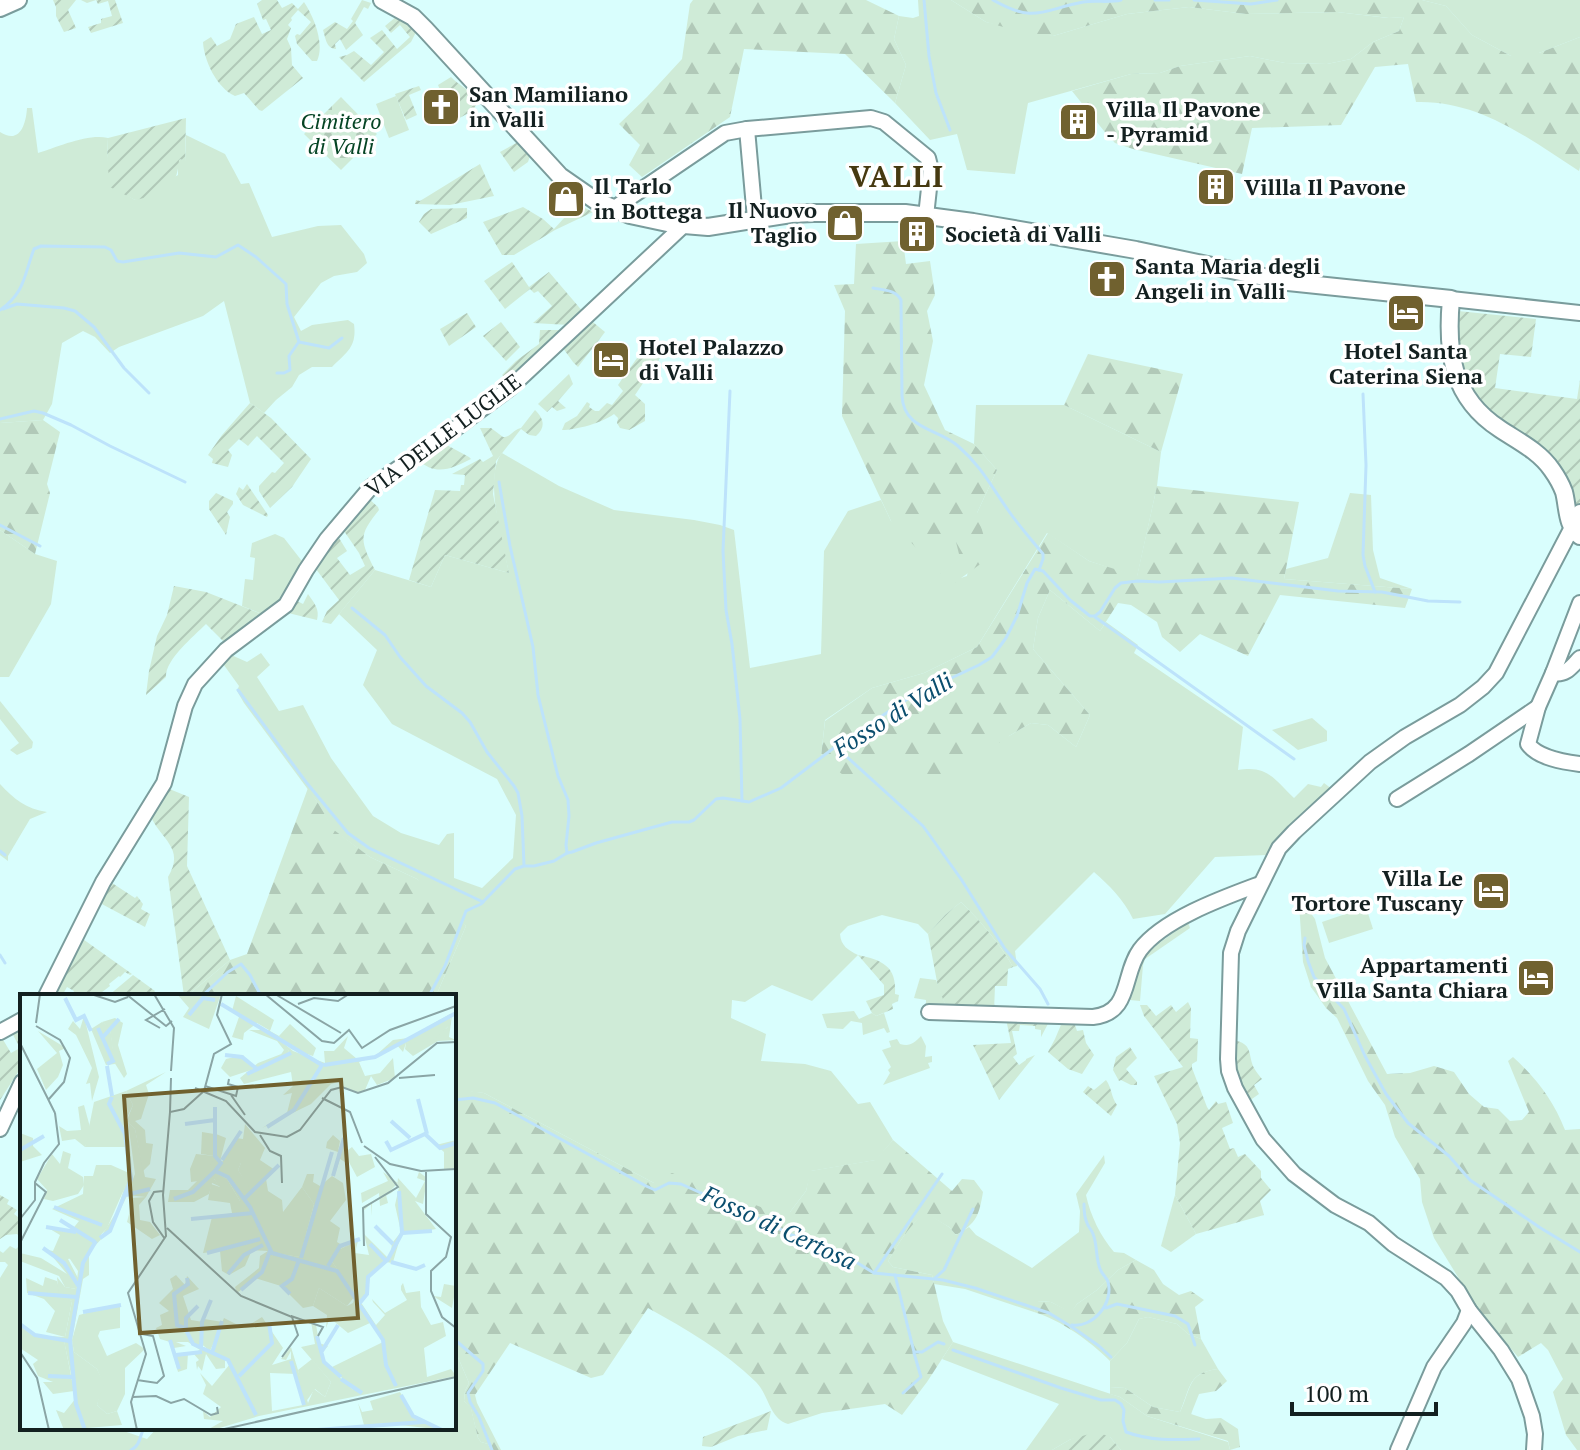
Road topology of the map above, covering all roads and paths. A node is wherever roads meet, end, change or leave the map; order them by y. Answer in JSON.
{"nodes":[{"id":1,"x":18,"y":0,"type":"edge"},
{"id":2,"x":382,"y":0,"type":"edge"},
{"id":3,"x":0,"y":8,"type":"edge"},
{"id":4,"x":747,"y":129,"type":"junction"},
{"id":5,"x":613,"y":209,"type":"junction"},
{"id":6,"x":926,"y":216,"type":"junction"},
{"id":7,"x":755,"y":219,"type":"junction"},
{"id":8,"x":684,"y":225,"type":"junction"},
{"id":9,"x":1451,"y":299,"type":"junction"},
{"id":10,"x":1580,"y":313,"type":"edge"},
{"id":11,"x":1580,"y":512,"type":"edge"},
{"id":12,"x":1576,"y":532,"type":"edge"},
{"id":13,"x":1580,"y":603,"type":"edge"},
{"id":14,"x":1580,"y":658,"type":"edge"},
{"id":15,"x":1553,"y":673,"type":"junction"},
{"id":16,"x":1538,"y":707,"type":"junction"},
{"id":17,"x":1580,"y":764,"type":"edge"},
{"id":18,"x":1397,"y":799,"type":"dead end"},
{"id":19,"x":1260,"y":884,"type":"junction"},
{"id":20,"x":47,"y":994,"type":"edge"},
{"id":21,"x":929,"y":1012,"type":"dead end"},
{"id":22,"x":20,"y":1021,"type":"edge"},
{"id":23,"x":0,"y":1032,"type":"edge"},
{"id":24,"x":20,"y":1086,"type":"edge"},
{"id":25,"x":0,"y":1129,"type":"edge"},
{"id":26,"x":1469,"y":1310,"type":"junction"},
{"id":27,"x":1398,"y":1450,"type":"edge"},
{"id":28,"x":1534,"y":1450,"type":"edge"}],
"edges":[{"from":1,"to":3,"type":"main road"},
{"from":2,"to":5,"type":"main road"},
{"from":4,"to":5,"type":"street"},
{"from":4,"to":6,"type":"street"},
{"from":4,"to":7,"type":"street"},
{"from":5,"to":8,"type":"main road"},
{"from":6,"to":7,"type":"main road"},
{"from":6,"to":9,"type":"main road"},
{"from":7,"to":8,"type":"main road"},
{"from":8,"to":20,"type":"street","name":"VIA DELLE LUGLIE"},
{"from":9,"to":10,"type":"street"},
{"from":9,"to":12,"type":"main road"},
{"from":11,"to":12,"type":"street"},
{"from":12,"to":19,"type":"street"},
{"from":13,"to":15,"type":"street"},
{"from":14,"to":15,"type":"street"},
{"from":15,"to":16,"type":"street"},
{"from":16,"to":17,"type":"street"},
{"from":16,"to":18,"type":"street"},
{"from":19,"to":21,"type":"street"},
{"from":19,"to":26,"type":"street"},
{"from":22,"to":23,"type":"street"},
{"from":24,"to":25,"type":"street"},
{"from":26,"to":27,"type":"street"},
{"from":26,"to":28,"type":"street"}]}
